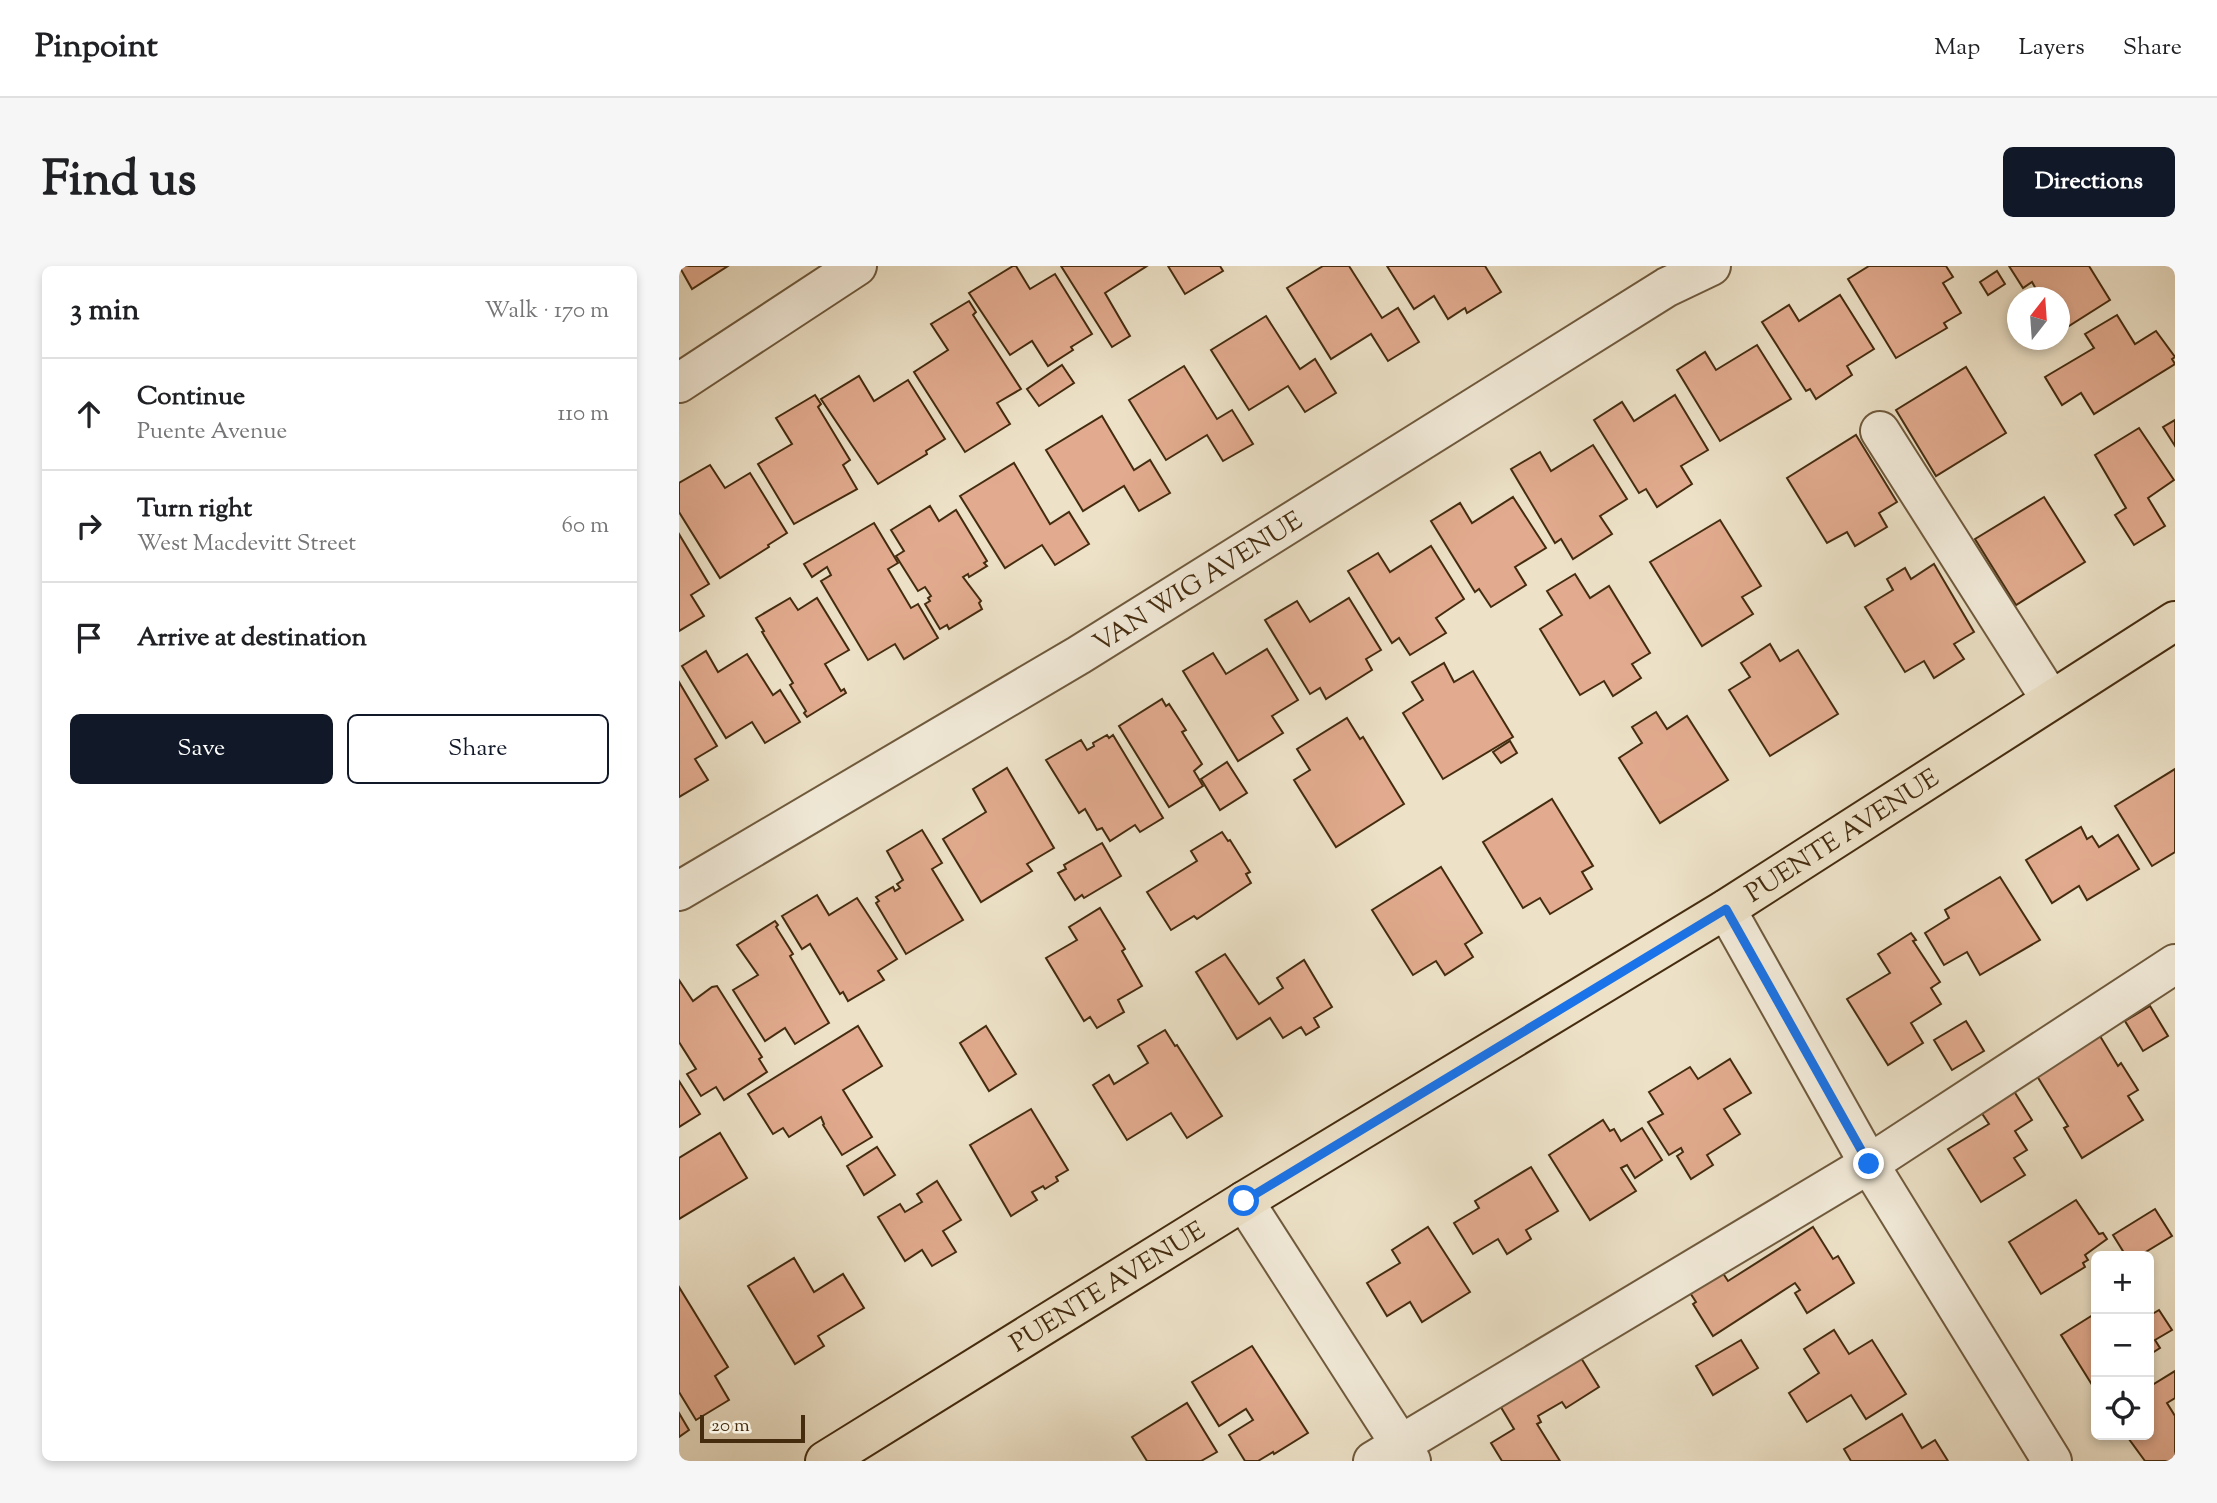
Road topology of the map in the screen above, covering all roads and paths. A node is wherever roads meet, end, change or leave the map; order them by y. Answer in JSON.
{"nodes":[{"id":1,"x":857,"y":266,"type":"edge"},
{"id":2,"x":1711,"y":266,"type":"edge"},
{"id":3,"x":679,"y":383,"type":"edge"},
{"id":4,"x":1880,"y":431,"type":"dead end"},
{"id":5,"x":2175,"y":621,"type":"edge"},
{"id":6,"x":2051,"y":701,"type":"junction"},
{"id":7,"x":679,"y":891,"type":"edge"},
{"id":8,"x":1726,"y":909,"type":"junction"},
{"id":9,"x":2175,"y":964,"type":"edge"},
{"id":10,"x":1869,"y":1164,"type":"junction"},
{"id":11,"x":1244,"y":1201,"type":"junction"},
{"id":12,"x":845,"y":1456,"type":"edge"},
{"id":13,"x":1395,"y":1456,"type":"edge"},
{"id":14,"x":2052,"y":1461,"type":"edge"}],
"edges":[{"from":1,"to":3,"type":"street"},
{"from":2,"to":7,"type":"street","name":"VAN WIG AVENUE"},
{"from":4,"to":6,"type":"street"},
{"from":5,"to":6,"type":"main road","name":"PUENTE AVENUE"},
{"from":6,"to":8,"type":"main road","name":"PUENTE AVENUE"},
{"from":8,"to":10,"type":"street"},
{"from":8,"to":11,"type":"main road","name":"PUENTE AVENUE"},
{"from":9,"to":10,"type":"street"},
{"from":10,"to":13,"type":"street"},
{"from":10,"to":14,"type":"street"},
{"from":11,"to":12,"type":"main road","name":"PUENTE AVENUE"},
{"from":11,"to":13,"type":"street"}]}
